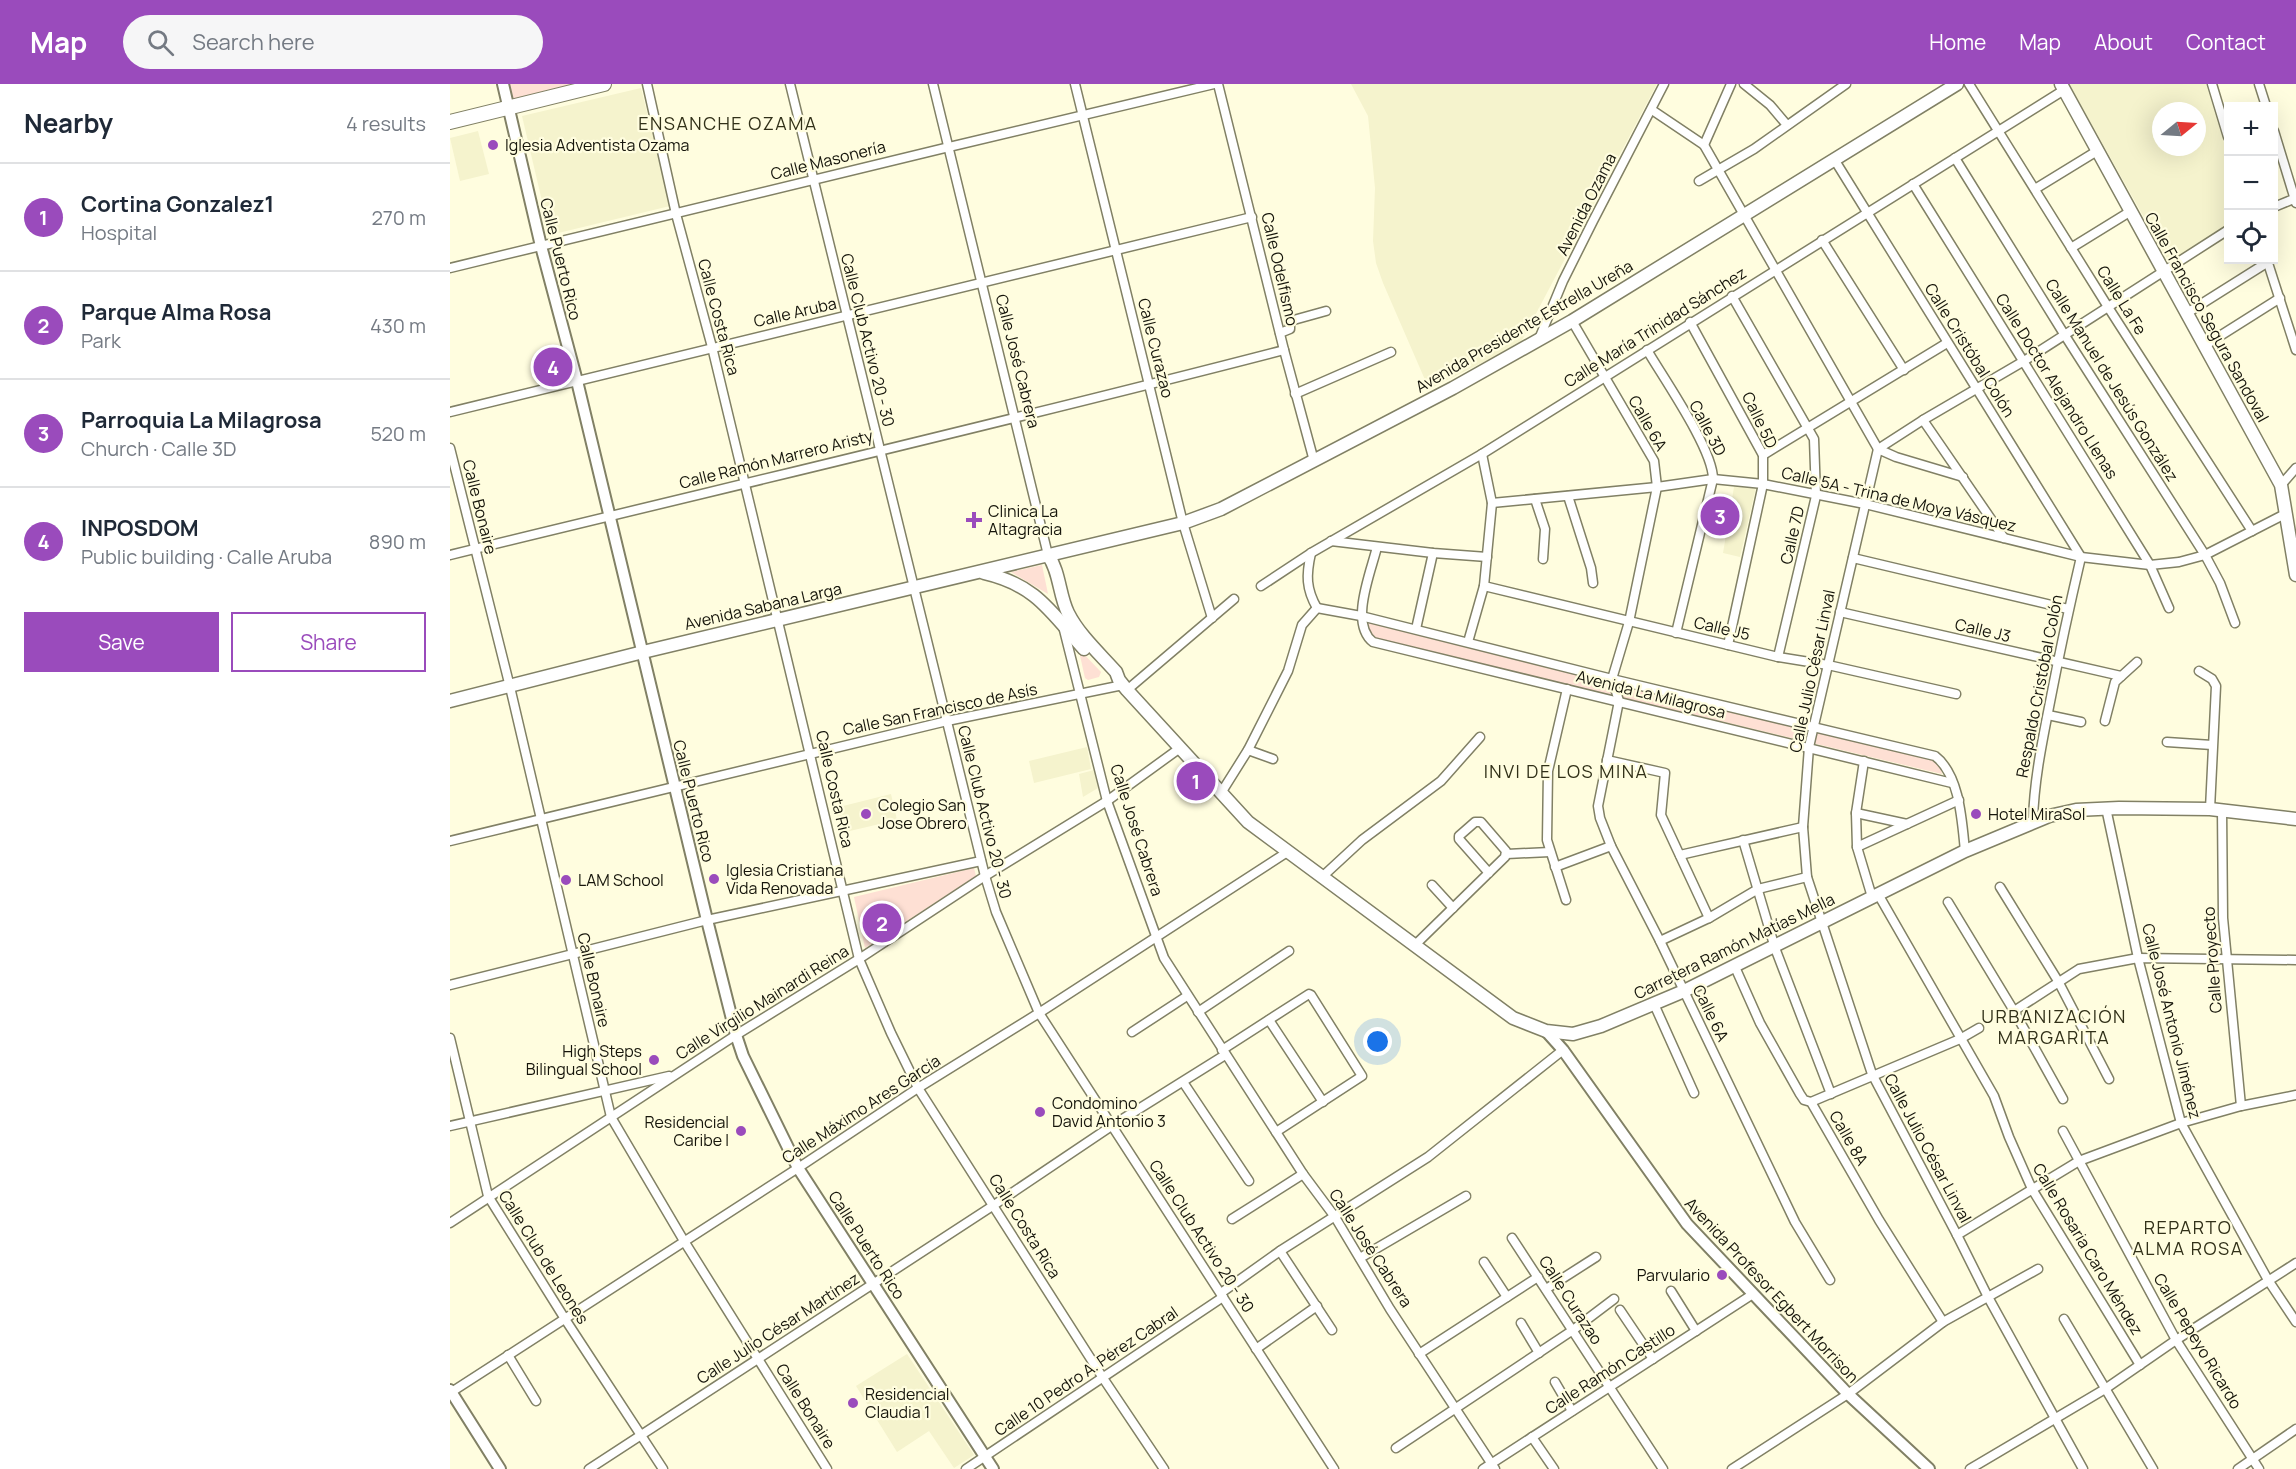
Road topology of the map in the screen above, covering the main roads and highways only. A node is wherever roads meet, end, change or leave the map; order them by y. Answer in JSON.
{"nodes":[{"id":1,"x":604,"y":84,"type":"edge"},
{"id":2,"x":1957,"y":84,"type":"edge"},
{"id":3,"x":2062,"y":86,"type":"edge"},
{"id":4,"x":450,"y":122,"type":"edge"},
{"id":5,"x":1084,"y":547,"type":"joint"},
{"id":6,"x":1048,"y":555,"type":"junction"},
{"id":7,"x":980,"y":572,"type":"junction"},
{"id":8,"x":2296,"y":575,"type":"edge"},
{"id":9,"x":1062,"y":624,"type":"junction"},
{"id":10,"x":1123,"y":685,"type":"junction"},
{"id":11,"x":450,"y":701,"type":"edge"},
{"id":12,"x":2296,"y":819,"type":"edge"}],
"edges":[{"from":1,"to":4,"type":"main road"},
{"from":2,"to":5,"type":"main road","name":"Avenida Presidente Estrella Ureña"},
{"from":3,"to":8,"type":"main road","name":"Calle Francisco Segura Sandoval"},
{"from":5,"to":6,"type":"main road","name":"Avenida Sabana Larga"},
{"from":6,"to":7,"type":"main road","name":"Avenida Sabana Larga"},
{"from":6,"to":9,"type":"main road","name":"Calle José Cabrera"},
{"from":6,"to":10,"type":"main road","name":"Carretera Ramón Matías Mella"},
{"from":7,"to":9,"type":"main road","name":"Carretera Ramón Matías Mella"},
{"from":7,"to":11,"type":"main road","name":"Avenida Sabana Larga"},
{"from":9,"to":10,"type":"main road","name":"Carretera Ramón Matías Mella"},
{"from":10,"to":12,"type":"main road","name":"Carretera Ramón Matías Mella"}]}
